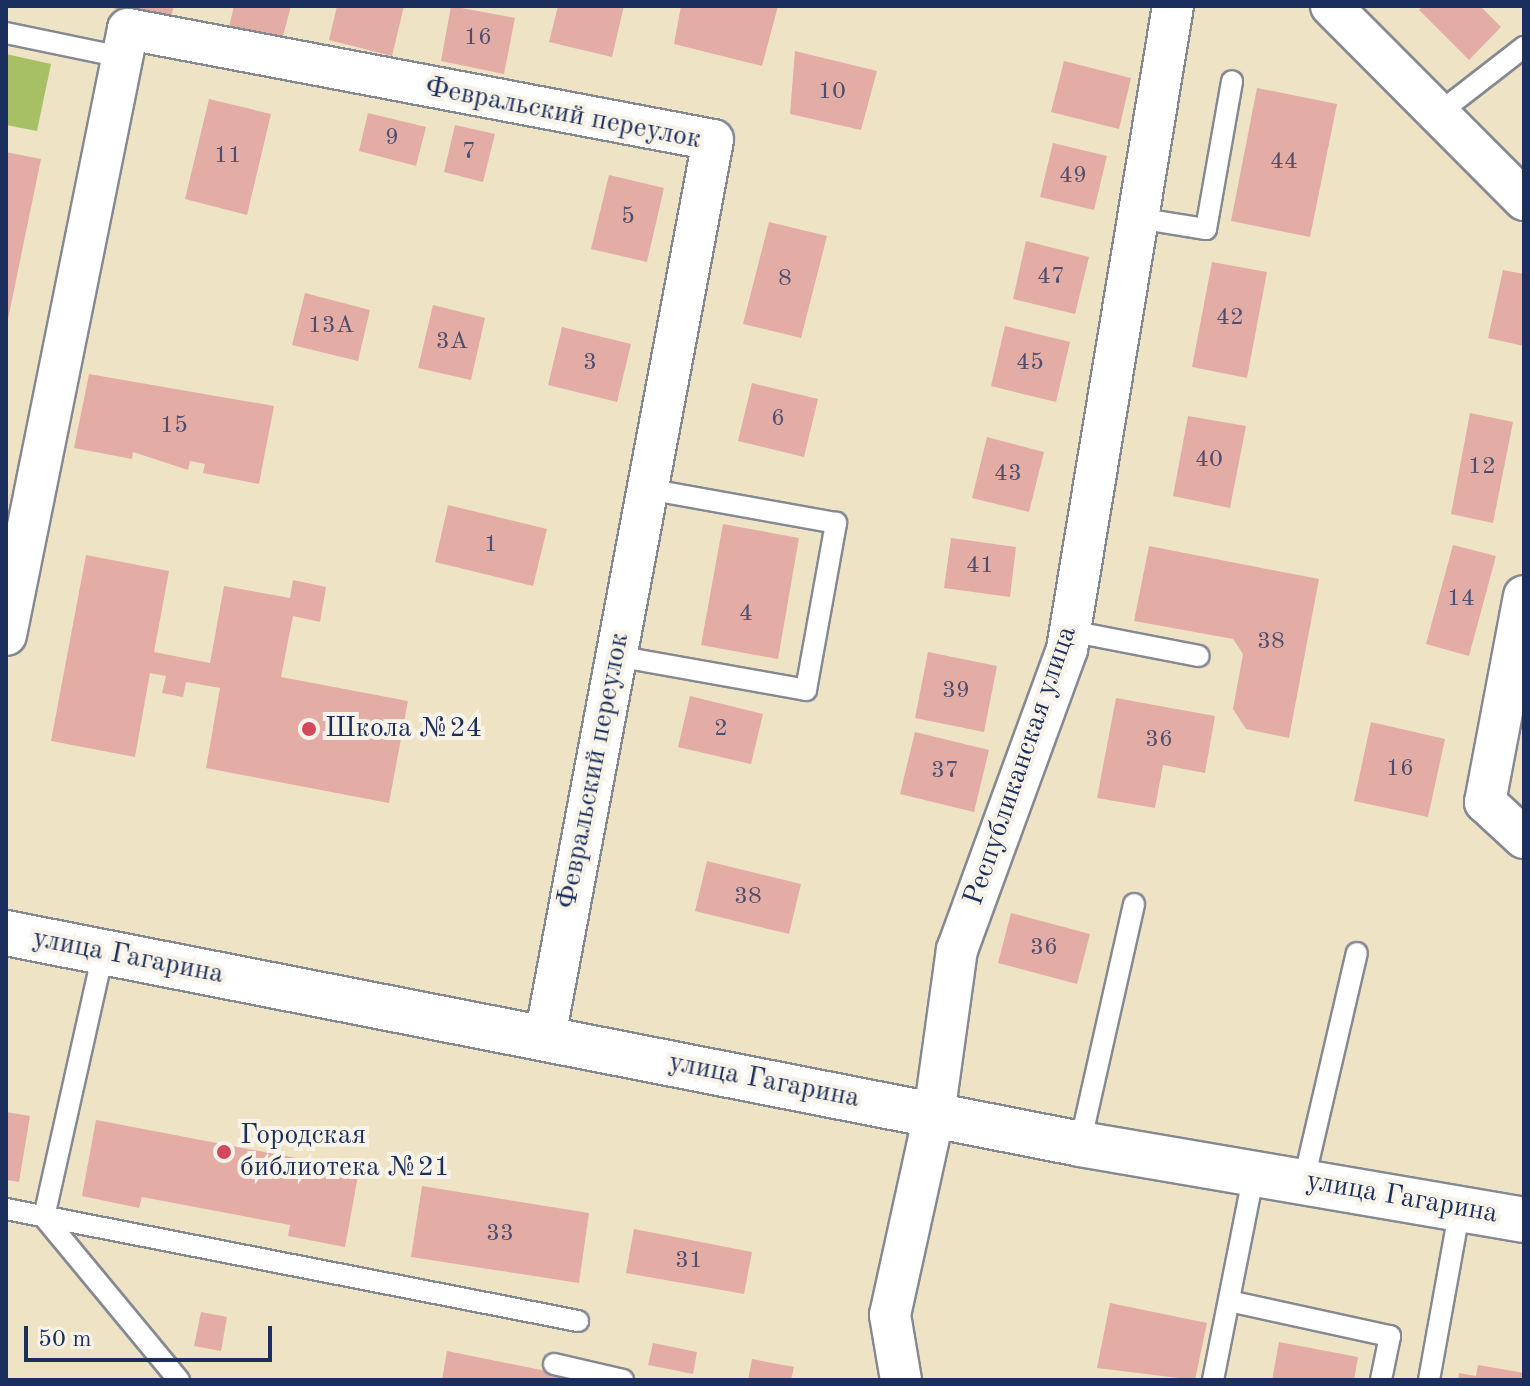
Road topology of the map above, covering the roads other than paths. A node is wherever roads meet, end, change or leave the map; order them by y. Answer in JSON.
{"nodes":[{"id":1,"x":1173,"y":6,"type":"edge"},
{"id":2,"x":1331,"y":6,"type":"edge"},
{"id":3,"x":6,"y":33,"type":"edge"},
{"id":4,"x":1524,"y":47,"type":"edge"},
{"id":5,"x":122,"y":57,"type":"junction"},
{"id":6,"x":1232,"y":81,"type":"dead end"},
{"id":7,"x":1435,"y":116,"type":"junction"},
{"id":8,"x":1524,"y":200,"type":"edge"},
{"id":9,"x":1137,"y":218,"type":"junction"},
{"id":10,"x":647,"y":489,"type":"junction"},
{"id":11,"x":18,"y":515,"type":"edge"},
{"id":12,"x":1524,"y":596,"type":"edge"},
{"id":13,"x":1070,"y":631,"type":"junction"},
{"id":14,"x":6,"y":635,"type":"edge"},
{"id":15,"x":616,"y":656,"type":"junction"},
{"id":16,"x":1199,"y":656,"type":"dead end"},
{"id":17,"x":1524,"y":838,"type":"edge"},
{"id":18,"x":1134,"y":904,"type":"dead end"},
{"id":19,"x":6,"y":933,"type":"edge"},
{"id":20,"x":103,"y":952,"type":"junction"},
{"id":21,"x":1357,"y":953,"type":"dead end"},
{"id":22,"x":545,"y":1037,"type":"junction"},
{"id":23,"x":934,"y":1115,"type":"junction"},
{"id":24,"x":1080,"y":1144,"type":"junction"},
{"id":25,"x":1254,"y":1172,"type":"junction"},
{"id":26,"x":1304,"y":1180,"type":"junction"},
{"id":27,"x":1460,"y":1208,"type":"junction"},
{"id":28,"x":6,"y":1209,"type":"edge"},
{"id":29,"x":44,"y":1217,"type":"junction"},
{"id":30,"x":1524,"y":1220,"type":"edge"},
{"id":31,"x":1229,"y":1301,"type":"junction"},
{"id":32,"x":578,"y":1321,"type":"dead end"},
{"id":33,"x":554,"y":1364,"type":"dead end"},
{"id":34,"x":179,"y":1380,"type":"edge"},
{"id":35,"x":623,"y":1380,"type":"edge"},
{"id":36,"x":901,"y":1380,"type":"edge"},
{"id":37,"x":1213,"y":1380,"type":"edge"},
{"id":38,"x":1381,"y":1380,"type":"edge"},
{"id":39,"x":1429,"y":1380,"type":"edge"}],
"edges":[{"from":1,"to":9,"type":"street","name":"Республиканская улица"},
{"from":2,"to":7,"type":"street"},
{"from":3,"to":5,"type":"lane"},
{"from":4,"to":7,"type":"lane"},
{"from":5,"to":10,"type":"street","name":"Февральский переулок"},
{"from":5,"to":11,"type":"street","name":"Февральский переулок"},
{"from":6,"to":9,"type":"lane"},
{"from":7,"to":8,"type":"street"},
{"from":9,"to":13,"type":"street","name":"Республиканская улица"},
{"from":10,"to":15,"type":"street","name":"Февральский переулок"},
{"from":10,"to":15,"type":"lane"},
{"from":11,"to":14,"type":"street","name":"Февральский переулок"},
{"from":12,"to":17,"type":"street"},
{"from":13,"to":16,"type":"lane"},
{"from":13,"to":23,"type":"street","name":"Республиканская улица"},
{"from":15,"to":22,"type":"street","name":"Февральский переулок"},
{"from":18,"to":24,"type":"lane"},
{"from":19,"to":20,"type":"street","name":"улица Гагарина"},
{"from":20,"to":22,"type":"street","name":"улица Гагарина"},
{"from":20,"to":29,"type":"lane"},
{"from":21,"to":26,"type":"lane"},
{"from":22,"to":23,"type":"street","name":"улица Гагарина"},
{"from":23,"to":24,"type":"street","name":"улица Гагарина"},
{"from":23,"to":36,"type":"street","name":"Республиканская улица"},
{"from":24,"to":25,"type":"street","name":"улица Гагарина"},
{"from":25,"to":26,"type":"street","name":"улица Гагарина"},
{"from":25,"to":31,"type":"lane"},
{"from":26,"to":27,"type":"street","name":"улица Гагарина"},
{"from":27,"to":30,"type":"street","name":"улица Гагарина"},
{"from":27,"to":39,"type":"lane"},
{"from":28,"to":29,"type":"lane"},
{"from":29,"to":32,"type":"lane"},
{"from":29,"to":34,"type":"lane"},
{"from":31,"to":37,"type":"lane"},
{"from":31,"to":38,"type":"lane"},
{"from":33,"to":35,"type":"lane"}]}
